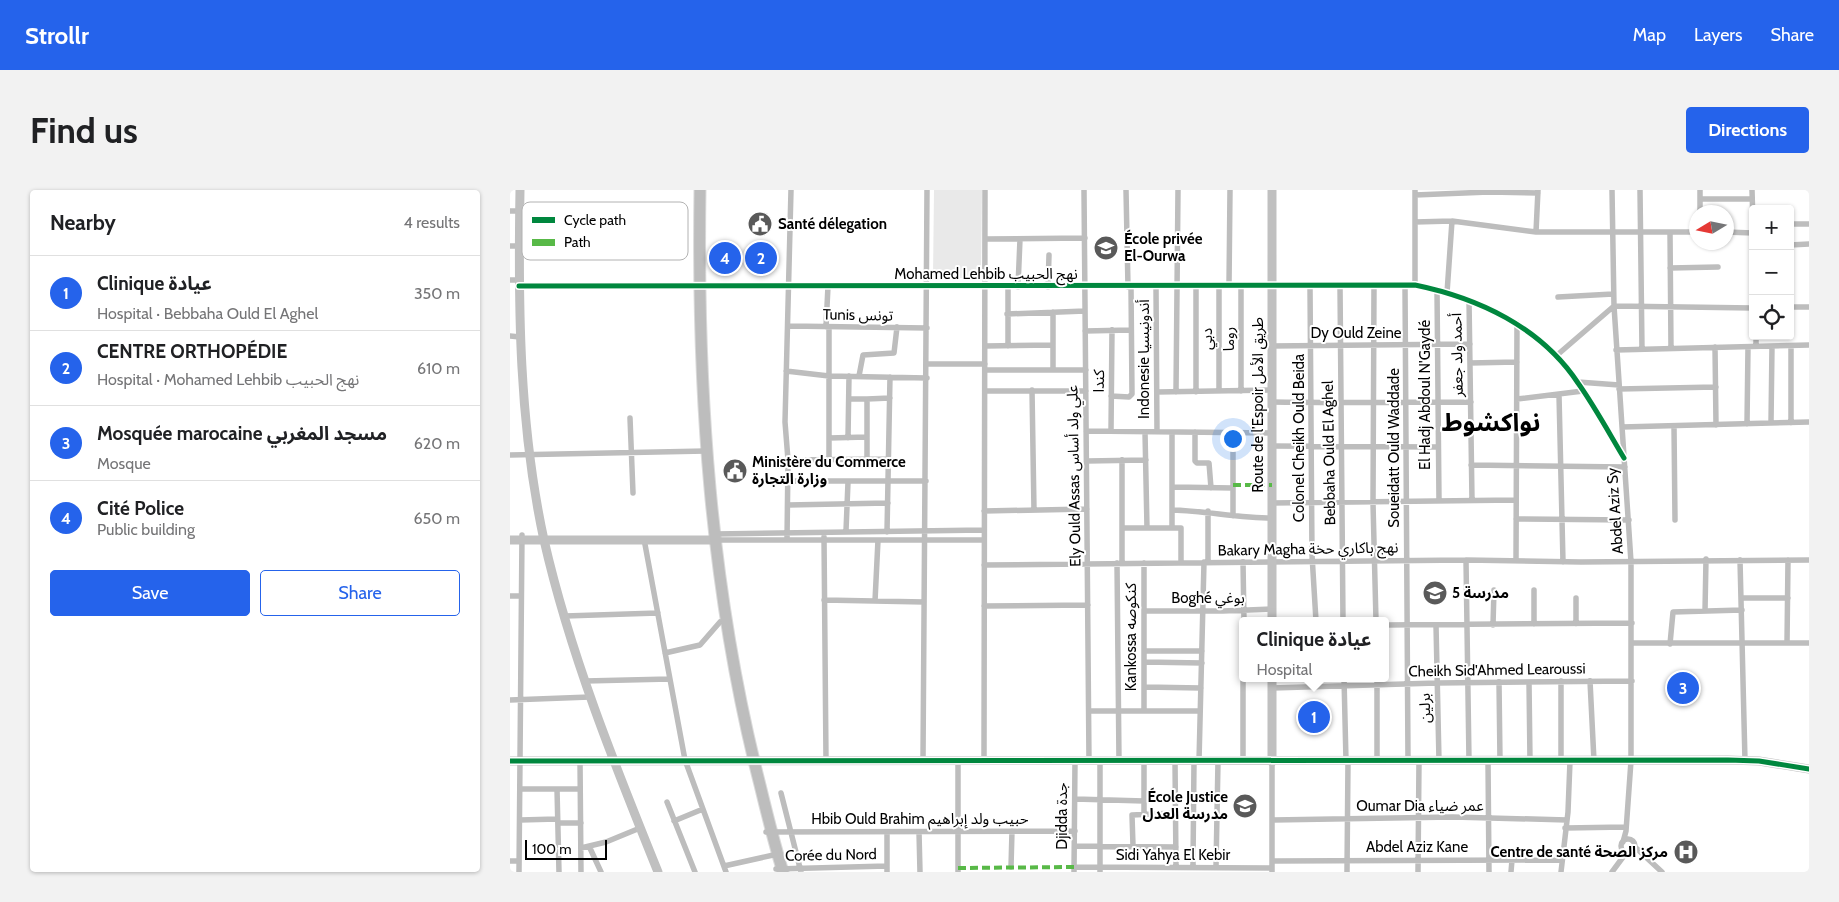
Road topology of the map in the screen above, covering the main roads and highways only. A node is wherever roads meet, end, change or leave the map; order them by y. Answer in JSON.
{"nodes":[{"id":1,"x":693,"y":190,"type":"edge"},
{"id":2,"x":700,"y":190,"type":"edge"},
{"id":3,"x":696,"y":286,"type":"junction"},
{"id":4,"x":711,"y":537,"type":"junction"},
{"id":5,"x":751,"y":760,"type":"junction"},
{"id":6,"x":779,"y":870,"type":"edge"}],
"edges":[{"from":1,"to":3,"type":"highway"},
{"from":2,"to":3,"type":"highway"},
{"from":3,"to":4,"type":"highway"},
{"from":4,"to":5,"type":"highway"},
{"from":4,"to":5,"type":"highway"},
{"from":5,"to":6,"type":"highway"}]}
